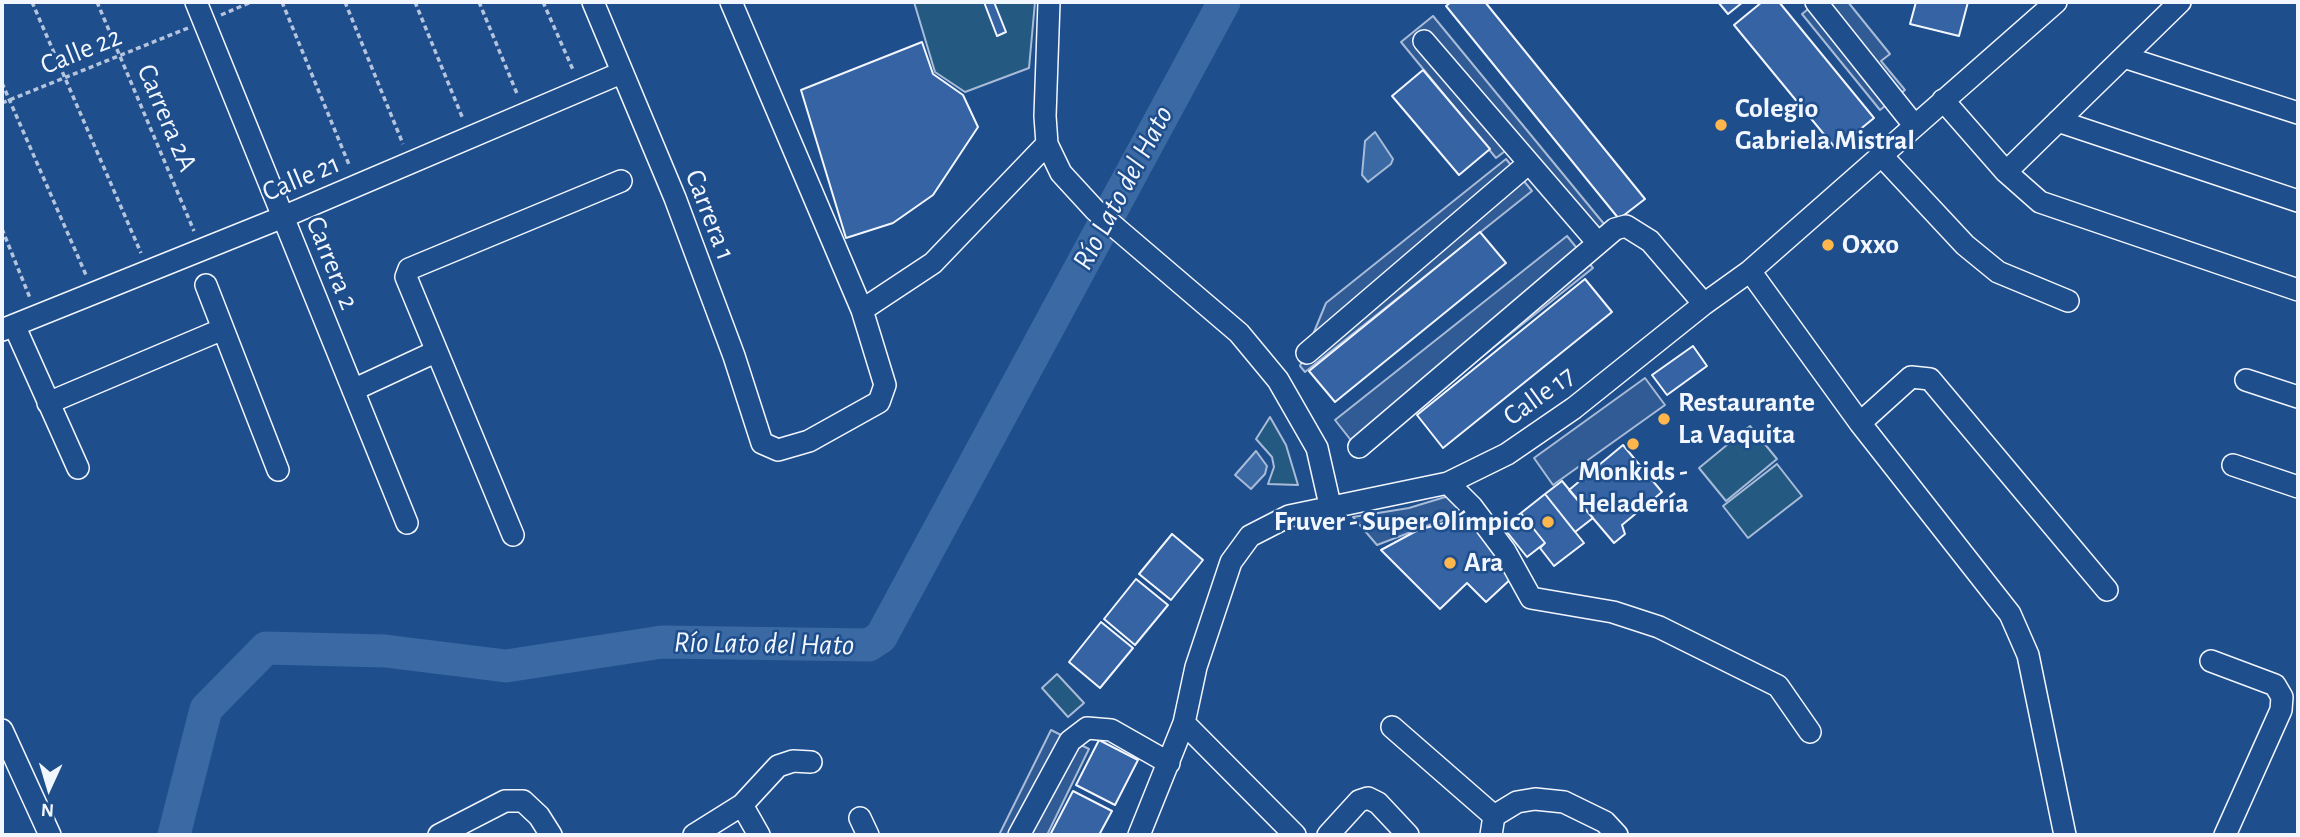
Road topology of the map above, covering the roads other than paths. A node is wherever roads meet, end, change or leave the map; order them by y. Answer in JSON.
{"nodes":[{"id":1,"x":196,"y":2,"type":"edge"},
{"id":2,"x":593,"y":2,"type":"edge"},
{"id":3,"x":731,"y":2,"type":"edge"},
{"id":4,"x":1049,"y":2,"type":"edge"},
{"id":5,"x":1816,"y":2,"type":"edge"},
{"id":6,"x":2056,"y":2,"type":"edge"},
{"id":7,"x":2180,"y":2,"type":"edge"},
{"id":8,"x":1423,"y":41,"type":"dead end"},
{"id":9,"x":2124,"y":57,"type":"junction"},
{"id":10,"x":621,"y":73,"type":"junction"},
{"id":11,"x":1943,"y":100,"type":"junction"},
{"id":12,"x":2298,"y":113,"type":"edge"},
{"id":13,"x":2058,"y":121,"type":"junction"},
{"id":14,"x":1914,"y":125,"type":"junction"},
{"id":15,"x":1047,"y":144,"type":"junction"},
{"id":16,"x":1881,"y":155,"type":"junction"},
{"id":17,"x":1529,"y":163,"type":"junction"},
{"id":18,"x":2006,"y":172,"type":"junction"},
{"id":19,"x":621,"y":181,"type":"dead end"},
{"id":20,"x":2298,"y":201,"type":"edge"},
{"id":21,"x":283,"y":217,"type":"junction"},
{"id":22,"x":1598,"y":243,"type":"junction"},
{"id":23,"x":1750,"y":271,"type":"junction"},
{"id":24,"x":206,"y":285,"type":"dead end"},
{"id":25,"x":2298,"y":290,"type":"edge"},
{"id":26,"x":2068,"y":301,"type":"dead end"},
{"id":27,"x":1704,"y":304,"type":"junction"},
{"id":28,"x":862,"y":310,"type":"junction"},
{"id":29,"x":8,"y":328,"type":"edge"},
{"id":30,"x":223,"y":328,"type":"junction"},
{"id":31,"x":435,"y":352,"type":"junction"},
{"id":32,"x":1307,"y":353,"type":"dead end"},
{"id":33,"x":2246,"y":380,"type":"dead end"},
{"id":34,"x":353,"y":390,"type":"junction"},
{"id":35,"x":2298,"y":397,"type":"edge"},
{"id":36,"x":48,"y":403,"type":"junction"},
{"id":37,"x":1860,"y":423,"type":"junction"},
{"id":38,"x":1359,"y":447,"type":"dead end"},
{"id":39,"x":2233,"y":465,"type":"dead end"},
{"id":40,"x":78,"y":468,"type":"dead end"},
{"id":41,"x":278,"y":470,"type":"dead end"},
{"id":42,"x":1448,"y":483,"type":"junction"},
{"id":43,"x":2298,"y":487,"type":"edge"},
{"id":44,"x":1330,"y":505,"type":"junction"},
{"id":45,"x":407,"y":523,"type":"dead end"},
{"id":46,"x":513,"y":535,"type":"dead end"},
{"id":47,"x":2106,"y":590,"type":"dead end"},
{"id":48,"x":2211,"y":662,"type":"dead end"},
{"id":49,"x":1184,"y":723,"type":"junction"},
{"id":50,"x":1392,"y":727,"type":"dead end"},
{"id":51,"x":2,"y":730,"type":"edge"},
{"id":52,"x":1810,"y":732,"type":"dead end"},
{"id":53,"x":811,"y":762,"type":"dead end"},
{"id":54,"x":1169,"y":763,"type":"junction"},
{"id":55,"x":742,"y":805,"type":"junction"},
{"id":56,"x":1493,"y":826,"type":"edge"},
{"id":57,"x":50,"y":835,"type":"edge"},
{"id":58,"x":439,"y":835,"type":"edge"},
{"id":59,"x":551,"y":835,"type":"edge"},
{"id":60,"x":694,"y":835,"type":"edge"},
{"id":61,"x":759,"y":835,"type":"edge"},
{"id":62,"x":1019,"y":835,"type":"edge"},
{"id":63,"x":1139,"y":835,"type":"edge"},
{"id":64,"x":1296,"y":835,"type":"edge"},
{"id":65,"x":1328,"y":835,"type":"edge"},
{"id":66,"x":1408,"y":835,"type":"edge"},
{"id":67,"x":1617,"y":835,"type":"edge"},
{"id":68,"x":2064,"y":835,"type":"edge"},
{"id":69,"x":2225,"y":835,"type":"edge"}],
"edges":[{"from":1,"to":21,"type":"street","name":"Carrera 2"},
{"from":2,"to":10,"type":"street","name":"Carrera 1"},
{"from":3,"to":28,"type":"street"},
{"from":4,"to":15,"type":"street"},
{"from":5,"to":14,"type":"street"},
{"from":6,"to":11,"type":"street","name":"Calle 17"},
{"from":7,"to":9,"type":"street"},
{"from":8,"to":17,"type":"street"},
{"from":9,"to":12,"type":"street"},
{"from":9,"to":13,"type":"street"},
{"from":10,"to":21,"type":"street","name":"Calle 21"},
{"from":10,"to":28,"type":"street","name":"Carrera 1"},
{"from":11,"to":14,"type":"street","name":"Calle 17"},
{"from":11,"to":18,"type":"street"},
{"from":13,"to":18,"type":"street"},
{"from":13,"to":20,"type":"street"},
{"from":14,"to":16,"type":"street","name":"Calle 17"},
{"from":15,"to":28,"type":"street"},
{"from":15,"to":44,"type":"street"},
{"from":16,"to":23,"type":"street","name":"Calle 17"},
{"from":16,"to":26,"type":"street"},
{"from":17,"to":22,"type":"street"},
{"from":17,"to":32,"type":"street"},
{"from":18,"to":25,"type":"street"},
{"from":19,"to":31,"type":"street"},
{"from":21,"to":29,"type":"street","name":"Calle 21"},
{"from":21,"to":34,"type":"street","name":"Carrera 2"},
{"from":22,"to":27,"type":"street"},
{"from":22,"to":38,"type":"street"},
{"from":23,"to":27,"type":"street","name":"Calle 17"},
{"from":23,"to":37,"type":"street"},
{"from":24,"to":30,"type":"street"},
{"from":27,"to":42,"type":"street","name":"Calle 17"},
{"from":29,"to":36,"type":"street"},
{"from":30,"to":36,"type":"street"},
{"from":30,"to":41,"type":"street"},
{"from":31,"to":34,"type":"street"},
{"from":31,"to":46,"type":"street"},
{"from":33,"to":35,"type":"street"},
{"from":34,"to":45,"type":"street","name":"Carrera 2"},
{"from":36,"to":40,"type":"street"},
{"from":37,"to":47,"type":"street"},
{"from":37,"to":68,"type":"street"},
{"from":39,"to":43,"type":"street"},
{"from":42,"to":44,"type":"street","name":"Calle 17"},
{"from":42,"to":52,"type":"street"},
{"from":44,"to":49,"type":"street","name":"Calle 17"},
{"from":48,"to":69,"type":"street"},
{"from":49,"to":54,"type":"street","name":"Calle 17"},
{"from":49,"to":64,"type":"street"},
{"from":50,"to":56,"type":"street"},
{"from":51,"to":57,"type":"street"},
{"from":53,"to":55,"type":"street"},
{"from":54,"to":62,"type":"street"},
{"from":54,"to":63,"type":"street","name":"Calle 17"},
{"from":55,"to":60,"type":"street"},
{"from":55,"to":61,"type":"street"},
{"from":56,"to":67,"type":"street"},
{"from":58,"to":59,"type":"street"},
{"from":65,"to":66,"type":"street"}]}
